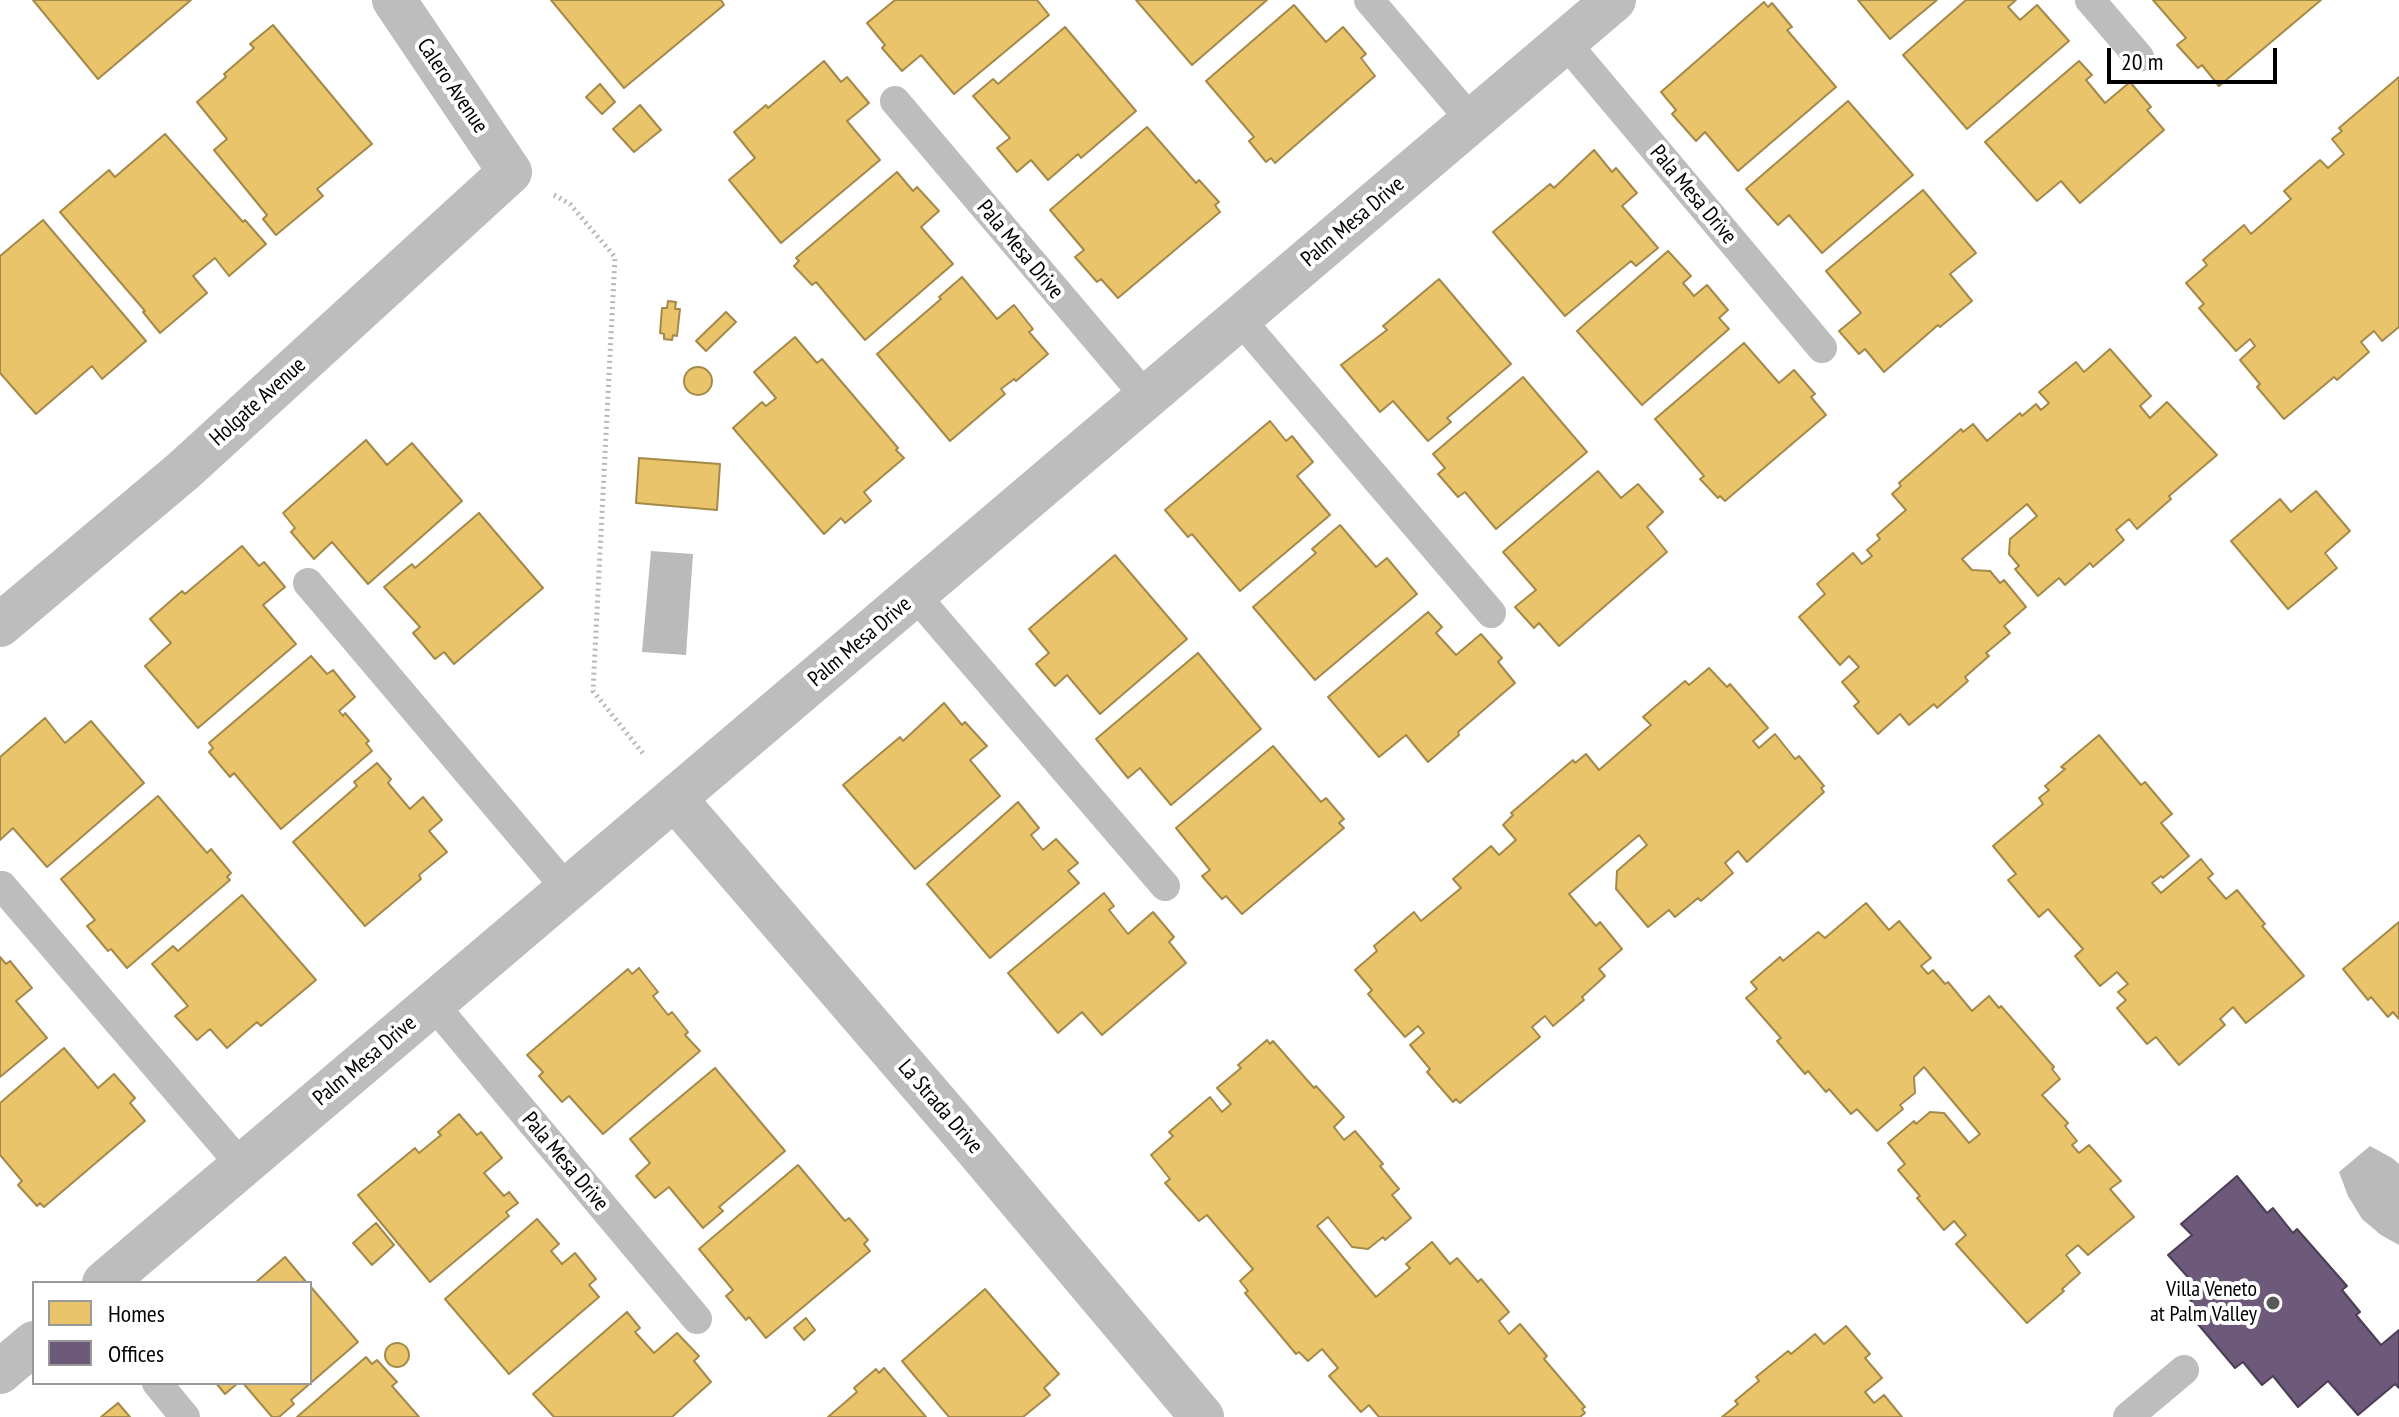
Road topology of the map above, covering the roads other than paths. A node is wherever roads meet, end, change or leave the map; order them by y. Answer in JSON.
{"nodes":[{"id":1,"x":394,"y":0,"type":"edge"},
{"id":2,"x":1369,"y":0,"type":"edge"},
{"id":3,"x":1614,"y":0,"type":"edge"},
{"id":4,"x":2090,"y":0,"type":"edge"},
{"id":5,"x":1565,"y":42,"type":"junction"},
{"id":6,"x":2139,"y":57,"type":"dead end"},
{"id":7,"x":895,"y":101,"type":"dead end"},
{"id":8,"x":1472,"y":121,"type":"junction"},
{"id":9,"x":510,"y":172,"type":"joint"},
{"id":10,"x":1239,"y":318,"type":"junction"},
{"id":11,"x":1822,"y":348,"type":"dead end"},
{"id":12,"x":1147,"y":398,"type":"junction"},
{"id":13,"x":308,"y":583,"type":"dead end"},
{"id":14,"x":915,"y":595,"type":"junction"},
{"id":15,"x":1491,"y":613,"type":"dead end"},
{"id":16,"x":0,"y":625,"type":"edge"},
{"id":17,"x":675,"y":799,"type":"junction"},
{"id":18,"x":2,"y":886,"type":"edge"},
{"id":19,"x":1165,"y":886,"type":"dead end"},
{"id":20,"x":568,"y":890,"type":"junction"},
{"id":21,"x":433,"y":1004,"type":"junction"},
{"id":22,"x":242,"y":1166,"type":"junction"},
{"id":23,"x":106,"y":1281,"type":"edge"},
{"id":24,"x":697,"y":1319,"type":"dead end"},
{"id":25,"x":32,"y":1345,"type":"edge"},
{"id":26,"x":2184,"y":1370,"type":"dead end"},
{"id":27,"x":0,"y":1372,"type":"edge"},
{"id":28,"x":159,"y":1385,"type":"edge"},
{"id":29,"x":1197,"y":1415,"type":"edge"},
{"id":30,"x":185,"y":1417,"type":"edge"},
{"id":31,"x":2128,"y":1417,"type":"edge"}],
"edges":[{"from":1,"to":9,"type":"street","name":"Calero Avenue"},
{"from":2,"to":8,"type":"lane"},
{"from":3,"to":5,"type":"street","name":"Palm Mesa Drive"},
{"from":4,"to":6,"type":"lane"},
{"from":5,"to":8,"type":"street","name":"Palm Mesa Drive"},
{"from":5,"to":11,"type":"lane","name":"Pala Mesa Drive"},
{"from":7,"to":12,"type":"lane","name":"Pala Mesa Drive"},
{"from":8,"to":10,"type":"street","name":"Palm Mesa Drive"},
{"from":9,"to":16,"type":"street","name":"Holgate Avenue"},
{"from":10,"to":12,"type":"street","name":"Palm Mesa Drive"},
{"from":10,"to":15,"type":"lane"},
{"from":12,"to":14,"type":"street","name":"Palm Mesa Drive"},
{"from":13,"to":20,"type":"lane"},
{"from":14,"to":17,"type":"street","name":"Palm Mesa Drive"},
{"from":14,"to":19,"type":"lane"},
{"from":17,"to":20,"type":"street","name":"Palm Mesa Drive"},
{"from":17,"to":29,"type":"street","name":"La Strada Drive"},
{"from":18,"to":22,"type":"lane"},
{"from":20,"to":21,"type":"street","name":"Palm Mesa Drive"},
{"from":21,"to":22,"type":"street","name":"Palm Mesa Drive"},
{"from":21,"to":24,"type":"lane","name":"Pala Mesa Drive"},
{"from":22,"to":23,"type":"street","name":"Palm Mesa Drive"},
{"from":25,"to":27,"type":"street"},
{"from":26,"to":31,"type":"lane"},
{"from":28,"to":30,"type":"lane"}]}
